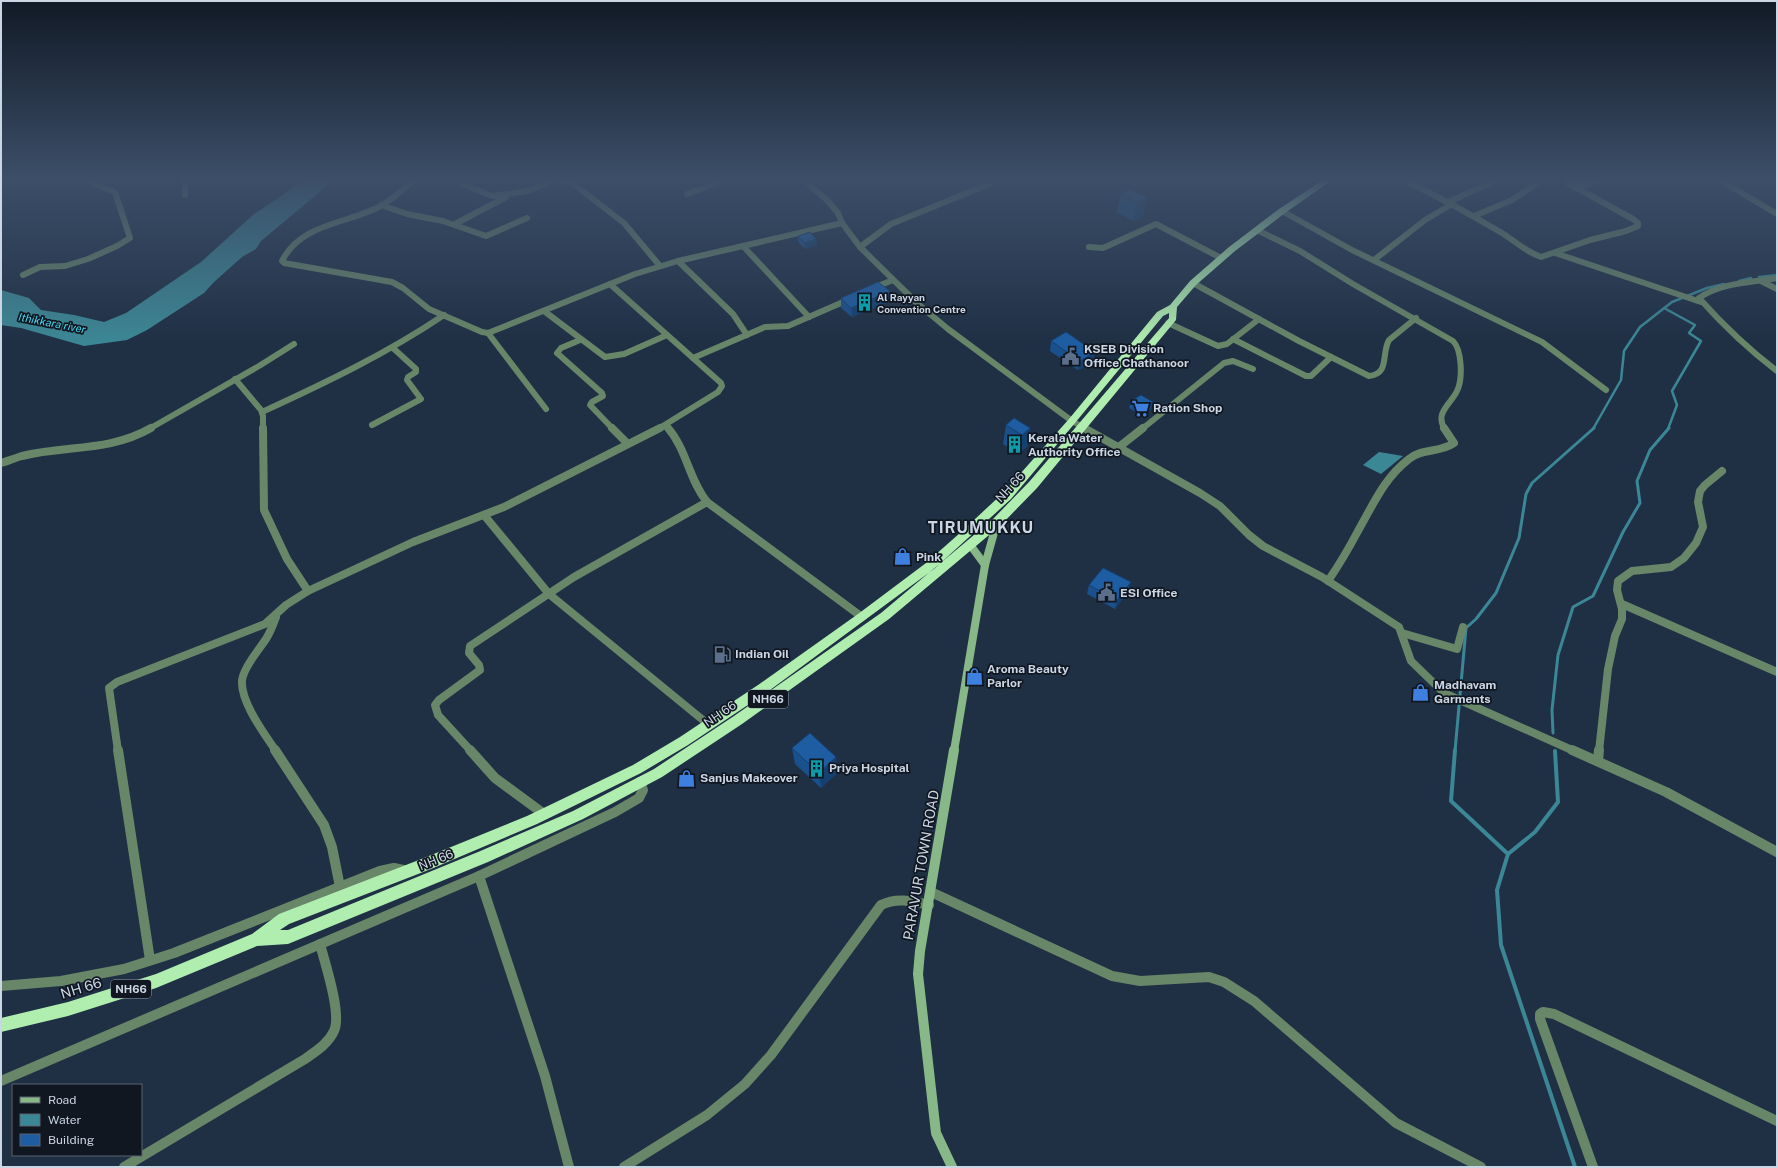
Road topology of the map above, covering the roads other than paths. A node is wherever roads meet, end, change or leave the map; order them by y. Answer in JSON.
{"nodes":[{"id":1,"x":129,"y":235,"type":"edge"},
{"id":2,"x":309,"y":235,"type":"edge"},
{"id":3,"x":480,"y":235,"type":"edge"},
{"id":4,"x":491,"y":235,"type":"edge"},
{"id":5,"x":634,"y":235,"type":"edge"},
{"id":6,"x":792,"y":235,"type":"edge"},
{"id":7,"x":851,"y":235,"type":"edge"},
{"id":8,"x":877,"y":235,"type":"edge"},
{"id":9,"x":1133,"y":235,"type":"edge"},
{"id":10,"x":1176,"y":235,"type":"edge"},
{"id":11,"x":1251,"y":235,"type":"edge"},
{"id":12,"x":1266,"y":235,"type":"edge"},
{"id":13,"x":1326,"y":235,"type":"edge"},
{"id":14,"x":1407,"y":235,"type":"edge"},
{"id":15,"x":1503,"y":235,"type":"edge"},
{"id":16,"x":1612,"y":235,"type":"edge"},
{"id":17,"x":743,"y":246,"type":"junction"},
{"id":18,"x":860,"y":247,"type":"junction"},
{"id":19,"x":1089,"y":247,"type":"dead end"},
{"id":20,"x":1555,"y":253,"type":"junction"},
{"id":21,"x":1221,"y":258,"type":"junction"},
{"id":22,"x":1374,"y":260,"type":"junction"},
{"id":23,"x":678,"y":261,"type":"junction"},
{"id":24,"x":660,"y":266,"type":"junction"},
{"id":25,"x":23,"y":275,"type":"dead end"},
{"id":26,"x":1777,"y":278,"type":"edge"},
{"id":27,"x":893,"y":280,"type":"junction"},
{"id":28,"x":1760,"y":281,"type":"junction"},
{"id":29,"x":1193,"y":283,"type":"junction"},
{"id":30,"x":610,"y":284,"type":"junction"},
{"id":31,"x":1777,"y":290,"type":"edge"},
{"id":32,"x":865,"y":292,"type":"edge"},
{"id":33,"x":858,"y":295,"type":"edge"},
{"id":34,"x":1701,"y":302,"type":"junction"},
{"id":35,"x":1173,"y":308,"type":"junction"},
{"id":36,"x":544,"y":311,"type":"junction"},
{"id":37,"x":444,"y":315,"type":"junction"},
{"id":38,"x":808,"y":317,"type":"junction"},
{"id":39,"x":1416,"y":318,"type":"junction"},
{"id":40,"x":1259,"y":319,"type":"junction"},
{"id":41,"x":1168,"y":323,"type":"junction"},
{"id":42,"x":488,"y":333,"type":"junction"},
{"id":43,"x":667,"y":335,"type":"junction"},
{"id":44,"x":747,"y":335,"type":"junction"},
{"id":45,"x":1233,"y":339,"type":"junction"},
{"id":46,"x":580,"y":340,"type":"junction"},
{"id":47,"x":294,"y":344,"type":"dead end"},
{"id":48,"x":393,"y":348,"type":"junction"},
{"id":49,"x":1331,"y":357,"type":"junction"},
{"id":50,"x":693,"y":358,"type":"junction"},
{"id":51,"x":1253,"y":369,"type":"dead end"},
{"id":52,"x":1777,"y":371,"type":"edge"},
{"id":53,"x":236,"y":379,"type":"junction"},
{"id":54,"x":1606,"y":390,"type":"dead end"},
{"id":55,"x":546,"y":408,"type":"dead end"},
{"id":56,"x":262,"y":412,"type":"junction"},
{"id":57,"x":1077,"y":424,"type":"junction"},
{"id":58,"x":372,"y":425,"type":"dead end"},
{"id":59,"x":666,"y":425,"type":"junction"},
{"id":60,"x":627,"y":443,"type":"junction"},
{"id":61,"x":1119,"y":447,"type":"junction"},
{"id":62,"x":1,"y":462,"type":"edge"},
{"id":63,"x":1722,"y":471,"type":"dead end"},
{"id":64,"x":706,"y":502,"type":"junction"},
{"id":65,"x":484,"y":515,"type":"junction"},
{"id":66,"x":997,"y":522,"type":"junction"},
{"id":67,"x":971,"y":546,"type":"junction"},
{"id":68,"x":985,"y":565,"type":"junction"},
{"id":69,"x":1328,"y":581,"type":"junction"},
{"id":70,"x":308,"y":592,"type":"junction"},
{"id":71,"x":549,"y":594,"type":"junction"},
{"id":72,"x":1622,"y":604,"type":"junction"},
{"id":73,"x":278,"y":612,"type":"junction"},
{"id":74,"x":862,"y":617,"type":"junction"},
{"id":75,"x":1463,"y":627,"type":"dead end"},
{"id":76,"x":1402,"y":633,"type":"junction"},
{"id":77,"x":1777,"y":672,"type":"edge"},
{"id":78,"x":708,"y":725,"type":"junction"},
{"id":79,"x":1598,"y":761,"type":"junction"},
{"id":80,"x":640,"y":782,"type":"junction"},
{"id":81,"x":544,"y":814,"type":"junction"},
{"id":82,"x":1777,"y":852,"type":"edge"},
{"id":83,"x":408,"y":871,"type":"junction"},
{"id":84,"x":479,"y":876,"type":"junction"},
{"id":85,"x":340,"y":887,"type":"junction"},
{"id":86,"x":932,"y":892,"type":"junction"},
{"id":87,"x":929,"y":905,"type":"junction"},
{"id":88,"x":257,"y":939,"type":"junction"},
{"id":89,"x":320,"y":944,"type":"junction"},
{"id":90,"x":150,"y":960,"type":"junction"},
{"id":91,"x":1,"y":986,"type":"edge"},
{"id":92,"x":1,"y":1025,"type":"edge"},
{"id":93,"x":1,"y":1081,"type":"edge"},
{"id":94,"x":1777,"y":1121,"type":"edge"},
{"id":95,"x":124,"y":1167,"type":"edge"},
{"id":96,"x":569,"y":1167,"type":"edge"},
{"id":97,"x":624,"y":1167,"type":"edge"},
{"id":98,"x":952,"y":1167,"type":"edge"},
{"id":99,"x":1481,"y":1167,"type":"edge"},
{"id":100,"x":1593,"y":1167,"type":"edge"}],
"edges":[{"from":1,"to":25,"type":"street"},
{"from":2,"to":37,"type":"street"},
{"from":3,"to":4,"type":"street"},
{"from":5,"to":24,"type":"street"},
{"from":6,"to":17,"type":"street"},
{"from":7,"to":18,"type":"street"},
{"from":8,"to":18,"type":"street"},
{"from":9,"to":19,"type":"street"},
{"from":10,"to":21,"type":"street"},
{"from":11,"to":21,"type":"highway","name":"NH 66","number":"NH66"},
{"from":12,"to":39,"type":"street"},
{"from":13,"to":22,"type":"street"},
{"from":14,"to":22,"type":"street"},
{"from":15,"to":20,"type":"street"},
{"from":16,"to":20,"type":"street"},
{"from":17,"to":23,"type":"street"},
{"from":17,"to":38,"type":"street"},
{"from":18,"to":27,"type":"street"},
{"from":20,"to":34,"type":"street"},
{"from":21,"to":29,"type":"highway","name":"NH 66","number":"NH66"},
{"from":22,"to":54,"type":"street"},
{"from":23,"to":24,"type":"street"},
{"from":23,"to":44,"type":"street"},
{"from":24,"to":30,"type":"street"},
{"from":26,"to":28,"type":"street"},
{"from":27,"to":32,"type":"street"},
{"from":27,"to":57,"type":"street"},
{"from":28,"to":31,"type":"street"},
{"from":28,"to":34,"type":"street"},
{"from":29,"to":35,"type":"highway","name":"NH 66","number":"NH66"},
{"from":29,"to":40,"type":"street"},
{"from":30,"to":36,"type":"street"},
{"from":30,"to":43,"type":"street"},
{"from":33,"to":38,"type":"street"},
{"from":34,"to":52,"type":"street"},
{"from":35,"to":41,"type":"highway","name":"NH 66","number":"NH66"},
{"from":35,"to":57,"type":"highway","name":"NH 66","number":"NH66"},
{"from":36,"to":42,"type":"street"},
{"from":36,"to":46,"type":"street"},
{"from":37,"to":42,"type":"street"},
{"from":37,"to":48,"type":"street"},
{"from":38,"to":44,"type":"street"},
{"from":39,"to":49,"type":"street"},
{"from":39,"to":69,"type":"street"},
{"from":40,"to":45,"type":"street"},
{"from":40,"to":49,"type":"street"},
{"from":41,"to":45,"type":"street"},
{"from":41,"to":57,"type":"highway","name":"NH 66","number":"NH66"},
{"from":42,"to":55,"type":"street"},
{"from":43,"to":46,"type":"street"},
{"from":43,"to":50,"type":"street"},
{"from":44,"to":50,"type":"street"},
{"from":45,"to":49,"type":"street"},
{"from":46,"to":60,"type":"street"},
{"from":47,"to":53,"type":"street"},
{"from":48,"to":56,"type":"street"},
{"from":48,"to":58,"type":"street"},
{"from":50,"to":59,"type":"street"},
{"from":51,"to":61,"type":"street"},
{"from":53,"to":56,"type":"street"},
{"from":53,"to":62,"type":"street"},
{"from":56,"to":70,"type":"street"},
{"from":57,"to":61,"type":"street"},
{"from":57,"to":66,"type":"highway","name":"NH 66","number":"NH66"},
{"from":57,"to":74,"type":"highway","name":"NH 66","number":"NH66"},
{"from":59,"to":60,"type":"street"},
{"from":59,"to":64,"type":"street"},
{"from":60,"to":65,"type":"street"},
{"from":61,"to":69,"type":"street"},
{"from":63,"to":72,"type":"street"},
{"from":64,"to":71,"type":"street"},
{"from":64,"to":74,"type":"street"},
{"from":65,"to":70,"type":"street"},
{"from":65,"to":71,"type":"street"},
{"from":66,"to":67,"type":"highway","name":"NH 66","number":"NH66"},
{"from":66,"to":68,"type":"main road","name":"PARAVUR TOWN ROAD"},
{"from":67,"to":68,"type":"main road"},
{"from":67,"to":80,"type":"highway","name":"NH 66","number":"NH66"},
{"from":68,"to":86,"type":"main road","name":"PARAVUR TOWN ROAD"},
{"from":69,"to":76,"type":"street"},
{"from":70,"to":73,"type":"street"},
{"from":71,"to":78,"type":"street"},
{"from":71,"to":81,"type":"street"},
{"from":72,"to":77,"type":"street"},
{"from":72,"to":79,"type":"street"},
{"from":73,"to":85,"type":"street"},
{"from":73,"to":90,"type":"street"},
{"from":74,"to":78,"type":"highway","name":"NH 66","number":"NH66"},
{"from":75,"to":76,"type":"street"},
{"from":76,"to":79,"type":"street"},
{"from":78,"to":81,"type":"highway","name":"NH 66","number":"NH66"},
{"from":79,"to":82,"type":"street"},
{"from":80,"to":84,"type":"street"},
{"from":80,"to":88,"type":"highway","name":"NH 66","number":"NH66"},
{"from":81,"to":83,"type":"highway","name":"NH 66","number":"NH66"},
{"from":83,"to":85,"type":"street"},
{"from":83,"to":88,"type":"highway","name":"NH 66","number":"NH66"},
{"from":84,"to":89,"type":"street"},
{"from":84,"to":96,"type":"street"},
{"from":85,"to":90,"type":"street"},
{"from":86,"to":87,"type":"main road","name":"PARAVUR TOWN ROAD"},
{"from":86,"to":99,"type":"street"},
{"from":87,"to":97,"type":"street"},
{"from":87,"to":98,"type":"main road","name":"PARAVUR TOWN ROAD"},
{"from":88,"to":92,"type":"highway","name":"NH 66","number":"NH66"},
{"from":89,"to":93,"type":"street"},
{"from":89,"to":95,"type":"street"},
{"from":90,"to":91,"type":"street"},
{"from":94,"to":100,"type":"street"}]}
